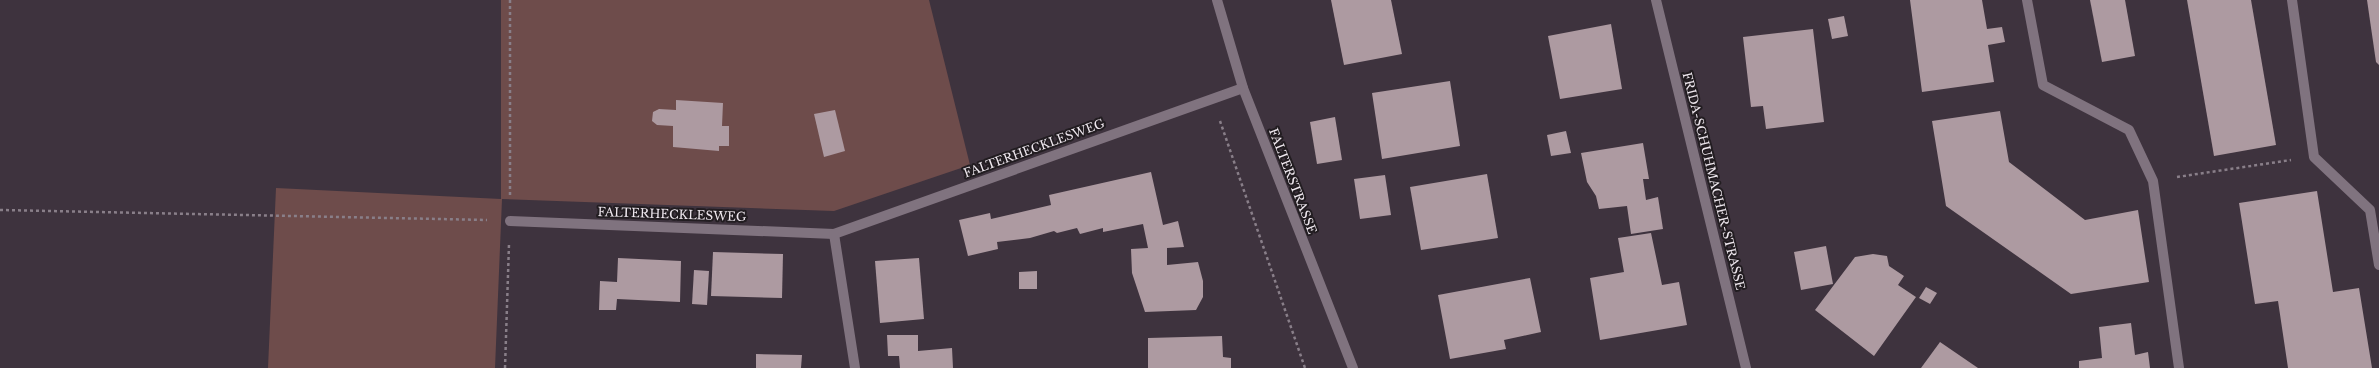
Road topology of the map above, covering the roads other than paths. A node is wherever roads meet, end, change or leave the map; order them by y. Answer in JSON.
{"nodes":[{"id":1,"x":1217,"y":0,"type":"edge"},
{"id":2,"x":1656,"y":0,"type":"edge"},
{"id":3,"x":2027,"y":0,"type":"edge"},
{"id":4,"x":2292,"y":0,"type":"edge"},
{"id":5,"x":1243,"y":88,"type":"junction"},
{"id":6,"x":510,"y":221,"type":"road end"},
{"id":7,"x":834,"y":234,"type":"junction"},
{"id":8,"x":2379,"y":265,"type":"edge"},
{"id":9,"x":855,"y":368,"type":"edge"},
{"id":10,"x":1353,"y":368,"type":"edge"},
{"id":11,"x":1746,"y":368,"type":"edge"},
{"id":12,"x":2179,"y":368,"type":"edge"}],
"edges":[{"from":1,"to":5,"type":"street","name":"FALTERSTRASSE"},
{"from":2,"to":11,"type":"street","name":"FRIDA-SCHUHMACHER-STRASSE"},
{"from":3,"to":12,"type":"street"},
{"from":4,"to":8,"type":"street"},
{"from":5,"to":7,"type":"street","name":"FALTERHECKLESWEG"},
{"from":5,"to":10,"type":"street","name":"FALTERSTRASSE"},
{"from":6,"to":7,"type":"street","name":"FALTERHECKLESWEG"},
{"from":7,"to":9,"type":"street"}]}
